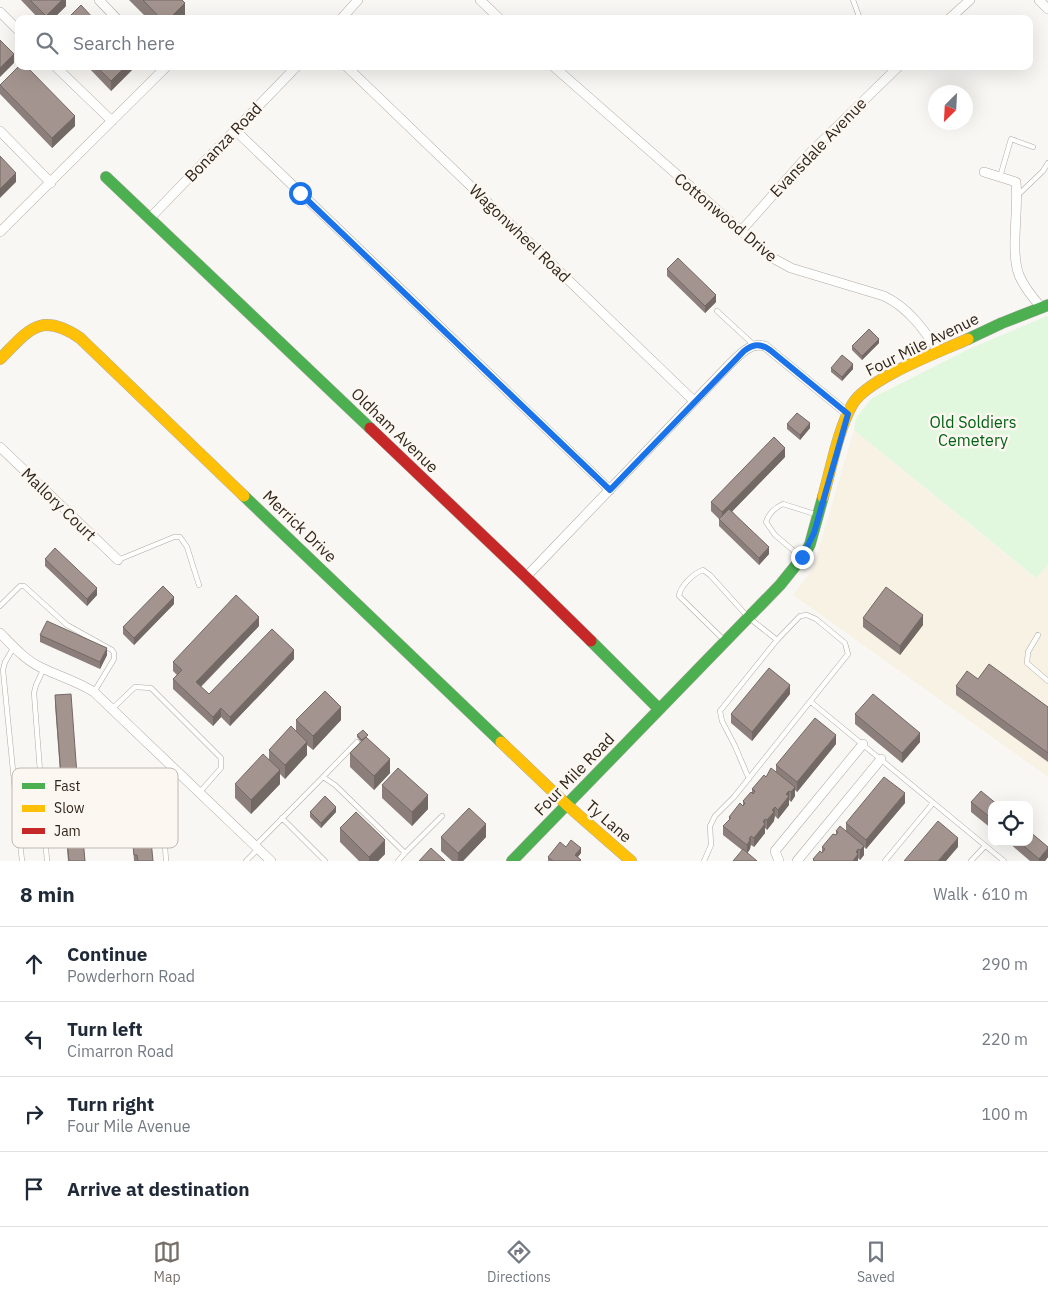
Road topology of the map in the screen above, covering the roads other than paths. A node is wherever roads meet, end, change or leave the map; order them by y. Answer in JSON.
{"nodes":[{"id":1,"x":98,"y":0,"type":"edge"},
{"id":2,"x":358,"y":0,"type":"edge"},
{"id":3,"x":480,"y":0,"type":"edge"},
{"id":4,"x":853,"y":0,"type":"edge"},
{"id":5,"x":970,"y":0,"type":"edge"},
{"id":6,"x":1039,"y":0,"type":"edge"},
{"id":7,"x":1048,"y":9,"type":"edge"},
{"id":8,"x":0,"y":12,"type":"edge"},
{"id":9,"x":113,"y":15,"type":"edge"},
{"id":10,"x":345,"y":15,"type":"edge"},
{"id":11,"x":496,"y":15,"type":"edge"},
{"id":12,"x":859,"y":15,"type":"edge"},
{"id":13,"x":953,"y":15,"type":"edge"},
{"id":14,"x":15,"y":26,"type":"edge"},
{"id":15,"x":59,"y":70,"type":"edge"},
{"id":16,"x":164,"y":70,"type":"edge"},
{"id":17,"x":293,"y":70,"type":"edge"},
{"id":18,"x":350,"y":70,"type":"edge"},
{"id":19,"x":558,"y":70,"type":"edge"},
{"id":20,"x":894,"y":70,"type":"edge"},
{"id":21,"x":112,"y":121,"type":"junction"},
{"id":22,"x":235,"y":130,"type":"junction"},
{"id":23,"x":0,"y":131,"type":"edge"},
{"id":24,"x":1033,"y":147,"type":"dead end"},
{"id":25,"x":1048,"y":163,"type":"edge"},
{"id":26,"x":984,"y":172,"type":"dead end"},
{"id":27,"x":106,"y":176,"type":"dead end"},
{"id":28,"x":1000,"y":177,"type":"junction"},
{"id":29,"x":51,"y":183,"type":"junction"},
{"id":30,"x":1018,"y":195,"type":"junction"},
{"id":31,"x":150,"y":218,"type":"junction"},
{"id":32,"x":740,"y":231,"type":"junction"},
{"id":33,"x":0,"y":232,"type":"edge"},
{"id":34,"x":1044,"y":306,"type":"edge"},
{"id":35,"x":717,"y":311,"type":"dead end"},
{"id":36,"x":754,"y":345,"type":"junction"},
{"id":37,"x":940,"y":352,"type":"junction"},
{"id":38,"x":0,"y":359,"type":"edge"},
{"id":39,"x":694,"y":401,"type":"junction"},
{"id":40,"x":848,"y":414,"type":"junction"},
{"id":41,"x":0,"y":447,"type":"edge"},
{"id":42,"x":610,"y":490,"type":"junction"},
{"id":43,"x":819,"y":516,"type":"junction"},
{"id":44,"x":802,"y":557,"type":"junction"},
{"id":45,"x":118,"y":560,"type":"joint"},
{"id":46,"x":526,"y":577,"type":"junction"},
{"id":47,"x":199,"y":585,"type":"dead end"},
{"id":48,"x":0,"y":606,"type":"edge"},
{"id":49,"x":748,"y":617,"type":"junction"},
{"id":50,"x":0,"y":633,"type":"edge"},
{"id":51,"x":1038,"y":635,"type":"dead end"},
{"id":52,"x":777,"y":640,"type":"junction"},
{"id":53,"x":725,"y":641,"type":"junction"},
{"id":54,"x":14,"y":647,"type":"junction"},
{"id":55,"x":44,"y":668,"type":"junction"},
{"id":56,"x":1048,"y":681,"type":"edge"},
{"id":57,"x":94,"y":692,"type":"junction"},
{"id":58,"x":811,"y":702,"type":"junction"},
{"id":59,"x":112,"y":709,"type":"junction"},
{"id":60,"x":659,"y":709,"type":"junction"},
{"id":61,"x":358,"y":742,"type":"edge"},
{"id":62,"x":863,"y":744,"type":"junction"},
{"id":63,"x":881,"y":759,"type":"junction"},
{"id":64,"x":13,"y":768,"type":"edge"},
{"id":65,"x":40,"y":768,"type":"edge"},
{"id":66,"x":173,"y":768,"type":"edge"},
{"id":67,"x":178,"y":773,"type":"edge"},
{"id":68,"x":324,"y":777,"type":"junction"},
{"id":69,"x":749,"y":779,"type":"junction"},
{"id":70,"x":199,"y":793,"type":"junction"},
{"id":71,"x":933,"y":802,"type":"junction"},
{"id":72,"x":567,"y":805,"type":"junction"},
{"id":73,"x":442,"y":816,"type":"dead end"},
{"id":74,"x":282,"y":818,"type":"junction"},
{"id":75,"x":985,"y":846,"type":"junction"},
{"id":76,"x":21,"y":848,"type":"edge"},
{"id":77,"x":46,"y":848,"type":"edge"},
{"id":78,"x":165,"y":848,"type":"edge"},
{"id":79,"x":257,"y":848,"type":"junction"},
{"id":80,"x":405,"y":853,"type":"junction"},
{"id":81,"x":22,"y":861,"type":"edge"},
{"id":82,"x":47,"y":861,"type":"edge"},
{"id":83,"x":166,"y":861,"type":"edge"},
{"id":84,"x":246,"y":861,"type":"edge"},
{"id":85,"x":271,"y":861,"type":"edge"},
{"id":86,"x":325,"y":861,"type":"edge"},
{"id":87,"x":398,"y":861,"type":"edge"},
{"id":88,"x":512,"y":861,"type":"edge"},
{"id":89,"x":631,"y":861,"type":"edge"},
{"id":90,"x":704,"y":861,"type":"edge"},
{"id":91,"x":779,"y":861,"type":"edge"},
{"id":92,"x":797,"y":861,"type":"edge"},
{"id":93,"x":885,"y":861,"type":"edge"},
{"id":94,"x":971,"y":861,"type":"edge"},
{"id":95,"x":1004,"y":861,"type":"edge"}],
"edges":[{"from":1,"to":9,"type":"street"},
{"from":2,"to":10,"type":"street"},
{"from":3,"to":11,"type":"street"},
{"from":4,"to":12,"type":"lane"},
{"from":5,"to":13,"type":"street"},
{"from":6,"to":7,"type":"street"},
{"from":8,"to":14,"type":"street"},
{"from":15,"to":21,"type":"street"},
{"from":16,"to":21,"type":"street"},
{"from":17,"to":22,"type":"street","name":"Bonanza Road"},
{"from":18,"to":39,"type":"street","name":"Wagonwheel Road"},
{"from":19,"to":32,"type":"street","name":"Cottonwood Drive"},
{"from":20,"to":32,"type":"street","name":"Evansdale Avenue"},
{"from":21,"to":29,"type":"street"},
{"from":22,"to":31,"type":"street","name":"Bonanza Road"},
{"from":22,"to":42,"type":"street"},
{"from":23,"to":29,"type":"street"},
{"from":24,"to":28,"type":"lane"},
{"from":25,"to":30,"type":"lane"},
{"from":26,"to":28,"type":"street"},
{"from":27,"to":31,"type":"street","name":"Oldham Avenue"},
{"from":28,"to":30,"type":"street"},
{"from":29,"to":33,"type":"street"},
{"from":30,"to":34,"type":"street"},
{"from":31,"to":46,"type":"street","name":"Oldham Avenue"},
{"from":32,"to":37,"type":"street","name":"Cottonwood Drive"},
{"from":34,"to":37,"type":"street","name":"Four Mile Avenue"},
{"from":35,"to":36,"type":"lane"},
{"from":36,"to":39,"type":"street"},
{"from":36,"to":40,"type":"street"},
{"from":37,"to":40,"type":"street","name":"Four Mile Avenue"},
{"from":38,"to":72,"type":"street","name":"Merrick Drive"},
{"from":39,"to":42,"type":"street"},
{"from":40,"to":43,"type":"street","name":"Four Mile Avenue"},
{"from":41,"to":45,"type":"street","name":"Mallory Court"},
{"from":42,"to":46,"type":"street"},
{"from":43,"to":44,"type":"street","name":"Four Mile Avenue"},
{"from":43,"to":44,"type":"lane"},
{"from":44,"to":49,"type":"street","name":"Four Mile Avenue"},
{"from":45,"to":47,"type":"lane"},
{"from":46,"to":60,"type":"street","name":"Oldham Avenue"},
{"from":48,"to":57,"type":"lane"},
{"from":49,"to":52,"type":"lane"},
{"from":49,"to":53,"type":"street","name":"Four Mile Avenue"},
{"from":49,"to":53,"type":"lane"},
{"from":50,"to":54,"type":"street"},
{"from":51,"to":56,"type":"lane"},
{"from":52,"to":58,"type":"lane"},
{"from":52,"to":69,"type":"lane"},
{"from":53,"to":60,"type":"street","name":"Four Mile Avenue"},
{"from":54,"to":55,"type":"street"},
{"from":54,"to":64,"type":"lane"},
{"from":55,"to":57,"type":"street"},
{"from":55,"to":65,"type":"lane"},
{"from":57,"to":59,"type":"street"},
{"from":58,"to":62,"type":"lane"},
{"from":58,"to":69,"type":"lane"},
{"from":59,"to":66,"type":"street"},
{"from":59,"to":70,"type":"lane"},
{"from":60,"to":72,"type":"street","name":"Four Mile Road"},
{"from":61,"to":68,"type":"lane"},
{"from":62,"to":63,"type":"lane"},
{"from":62,"to":91,"type":"street"},
{"from":63,"to":71,"type":"lane"},
{"from":63,"to":92,"type":"street"},
{"from":67,"to":70,"type":"street"},
{"from":68,"to":74,"type":"lane"},
{"from":68,"to":80,"type":"lane"},
{"from":69,"to":90,"type":"lane"},
{"from":70,"to":79,"type":"street"},
{"from":71,"to":75,"type":"lane"},
{"from":71,"to":93,"type":"lane"},
{"from":72,"to":88,"type":"street","name":"Four Mile Road"},
{"from":72,"to":89,"type":"street","name":"Ty Lane"},
{"from":73,"to":80,"type":"lane"},
{"from":74,"to":79,"type":"lane"},
{"from":74,"to":86,"type":"lane"},
{"from":75,"to":94,"type":"lane"},
{"from":75,"to":95,"type":"lane"},
{"from":76,"to":81,"type":"lane"},
{"from":77,"to":82,"type":"lane"},
{"from":78,"to":83,"type":"lane"},
{"from":79,"to":84,"type":"lane"},
{"from":79,"to":85,"type":"street"},
{"from":80,"to":87,"type":"lane"}]}
